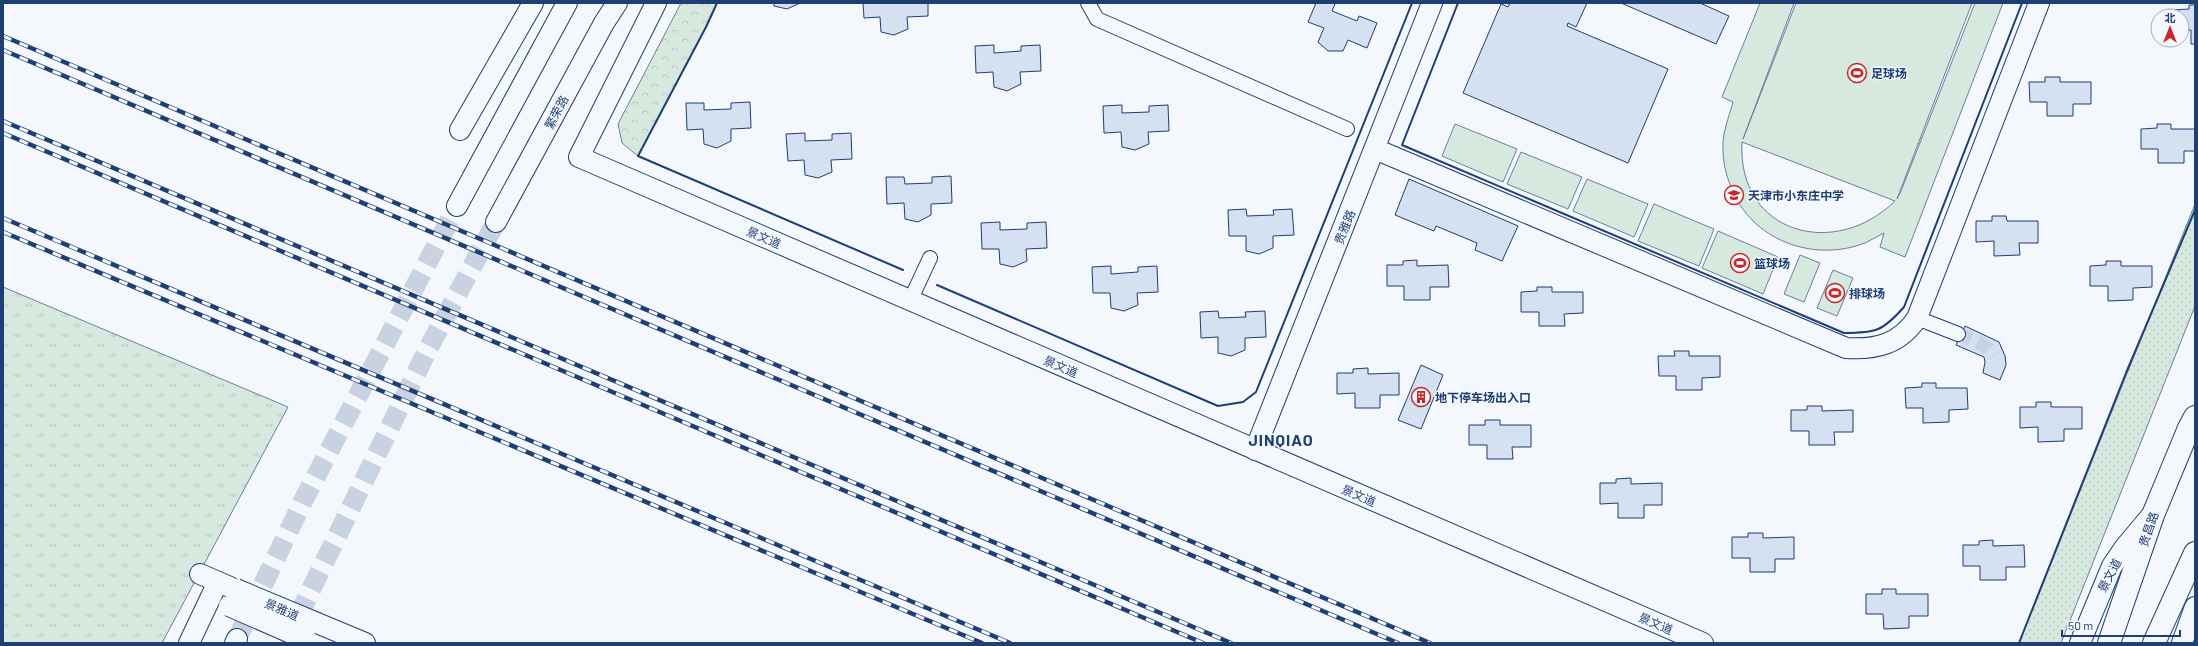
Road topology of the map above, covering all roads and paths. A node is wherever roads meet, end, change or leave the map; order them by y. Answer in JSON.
{"nodes":[{"id":1,"x":533,"y":3,"type":"edge"},
{"id":2,"x":567,"y":3,"type":"edge"},
{"id":3,"x":617,"y":3,"type":"edge"},
{"id":4,"x":656,"y":3,"type":"edge"},
{"id":5,"x":1088,"y":3,"type":"edge"},
{"id":6,"x":1432,"y":3,"type":"edge"},
{"id":7,"x":2039,"y":3,"type":"edge"},
{"id":8,"x":1347,"y":129,"type":"dead end"},
{"id":9,"x":460,"y":130,"type":"dead end"},
{"id":10,"x":1374,"y":149,"type":"junction"},
{"id":11,"x":457,"y":206,"type":"tunnel mouth"},
{"id":12,"x":496,"y":222,"type":"tunnel mouth"},
{"id":13,"x":930,"y":258,"type":"dead end"},
{"id":14,"x":910,"y":301,"type":"junction"},
{"id":15,"x":1918,"y":318,"type":"junction"},
{"id":16,"x":1958,"y":334,"type":"tunnel mouth"},
{"id":17,"x":2193,"y":425,"type":"edge"},
{"id":18,"x":1255,"y":450,"type":"junction"},
{"id":19,"x":2153,"y":515,"type":"junction"},
{"id":20,"x":2195,"y":553,"type":"edge"},
{"id":21,"x":2195,"y":607,"type":"edge"},
{"id":22,"x":313,"y":635,"type":"edge"},
{"id":23,"x":335,"y":637,"type":"edge"},
{"id":24,"x":189,"y":643,"type":"edge"},
{"id":25,"x":365,"y":643,"type":"edge"},
{"id":26,"x":1703,"y":643,"type":"edge"},
{"id":27,"x":2080,"y":643,"type":"edge"},
{"id":28,"x":2109,"y":643,"type":"edge"},
{"id":29,"x":2154,"y":643,"type":"edge"},
{"id":30,"x":2182,"y":643,"type":"edge"}],
"edges":[{"from":1,"to":9,"type":"street"},
{"from":2,"to":11,"type":"street"},
{"from":3,"to":12,"type":"street","name":"繁荣路"},
{"from":4,"to":14,"type":"street","name":"景文道"},
{"from":5,"to":8,"type":"street"},
{"from":6,"to":10,"type":"street","name":"贵雅路"},
{"from":7,"to":15,"type":"street"},
{"from":10,"to":15,"type":"street"},
{"from":10,"to":18,"type":"street","name":"贵雅路"},
{"from":13,"to":14,"type":"street"},
{"from":14,"to":18,"type":"street","name":"景文道"},
{"from":15,"to":16,"type":"street"},
{"from":17,"to":19,"type":"main road","name":"贵昌路"},
{"from":18,"to":26,"type":"street","name":"景文道"},
{"from":19,"to":27,"type":"street","name":"景文道"},
{"from":19,"to":28,"type":"main road","name":"贵昌路"},
{"from":20,"to":29,"type":"main road"},
{"from":21,"to":30,"type":"street"},
{"from":22,"to":23,"type":"street","name":"景雅道"},
{"from":22,"to":24,"type":"street","name":"景雅道","bridge":true},
{"from":23,"to":25,"type":"street","name":"景雅道"}]}
